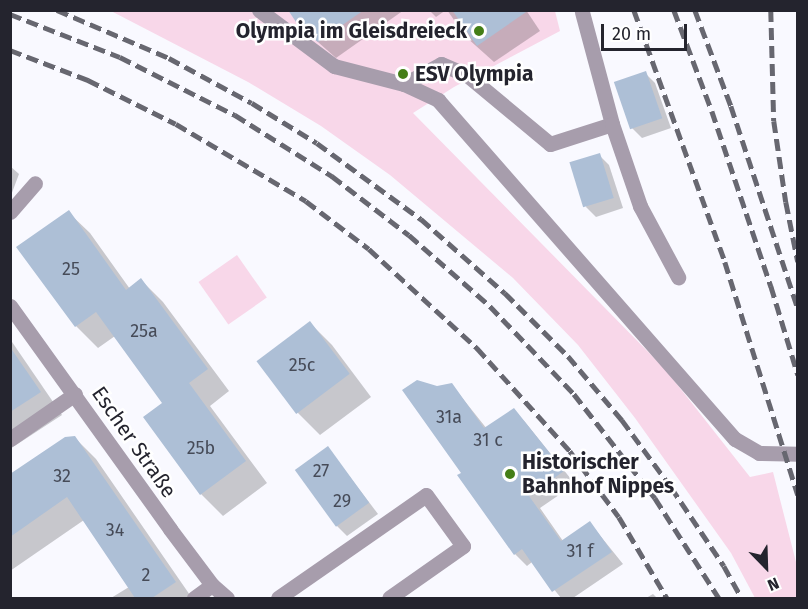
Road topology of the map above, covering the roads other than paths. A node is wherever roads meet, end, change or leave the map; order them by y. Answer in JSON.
{"nodes":[{"id":1,"x":259,"y":10,"type":"edge"},
{"id":2,"x":582,"y":12,"type":"edge"},
{"id":3,"x":404,"y":84,"type":"junction"},
{"id":4,"x":612,"y":124,"type":"junction"},
{"id":5,"x":35,"y":183,"type":"dead end"},
{"id":6,"x":10,"y":212,"type":"edge"},
{"id":7,"x":678,"y":277,"type":"dead end"},
{"id":8,"x":10,"y":306,"type":"edge"},
{"id":9,"x":75,"y":394,"type":"junction"},
{"id":10,"x":10,"y":439,"type":"edge"},
{"id":11,"x":798,"y":454,"type":"edge"},
{"id":12,"x":212,"y":585,"type":"junction"},
{"id":13,"x":195,"y":598,"type":"edge"},
{"id":14,"x":227,"y":598,"type":"edge"},
{"id":15,"x":278,"y":598,"type":"edge"},
{"id":16,"x":389,"y":598,"type":"edge"}],
"edges":[{"from":1,"to":3,"type":"street"},
{"from":2,"to":4,"type":"street"},
{"from":3,"to":4,"type":"street"},
{"from":3,"to":11,"type":"street"},
{"from":4,"to":7,"type":"street"},
{"from":5,"to":6,"type":"street"},
{"from":8,"to":9,"type":"street","name":"Escher Straße"},
{"from":9,"to":10,"type":"street"},
{"from":9,"to":12,"type":"street","name":"Escher Straße"},
{"from":12,"to":13,"type":"street"},
{"from":12,"to":14,"type":"street","name":"Escher Straße"},
{"from":15,"to":16,"type":"street"}]}
